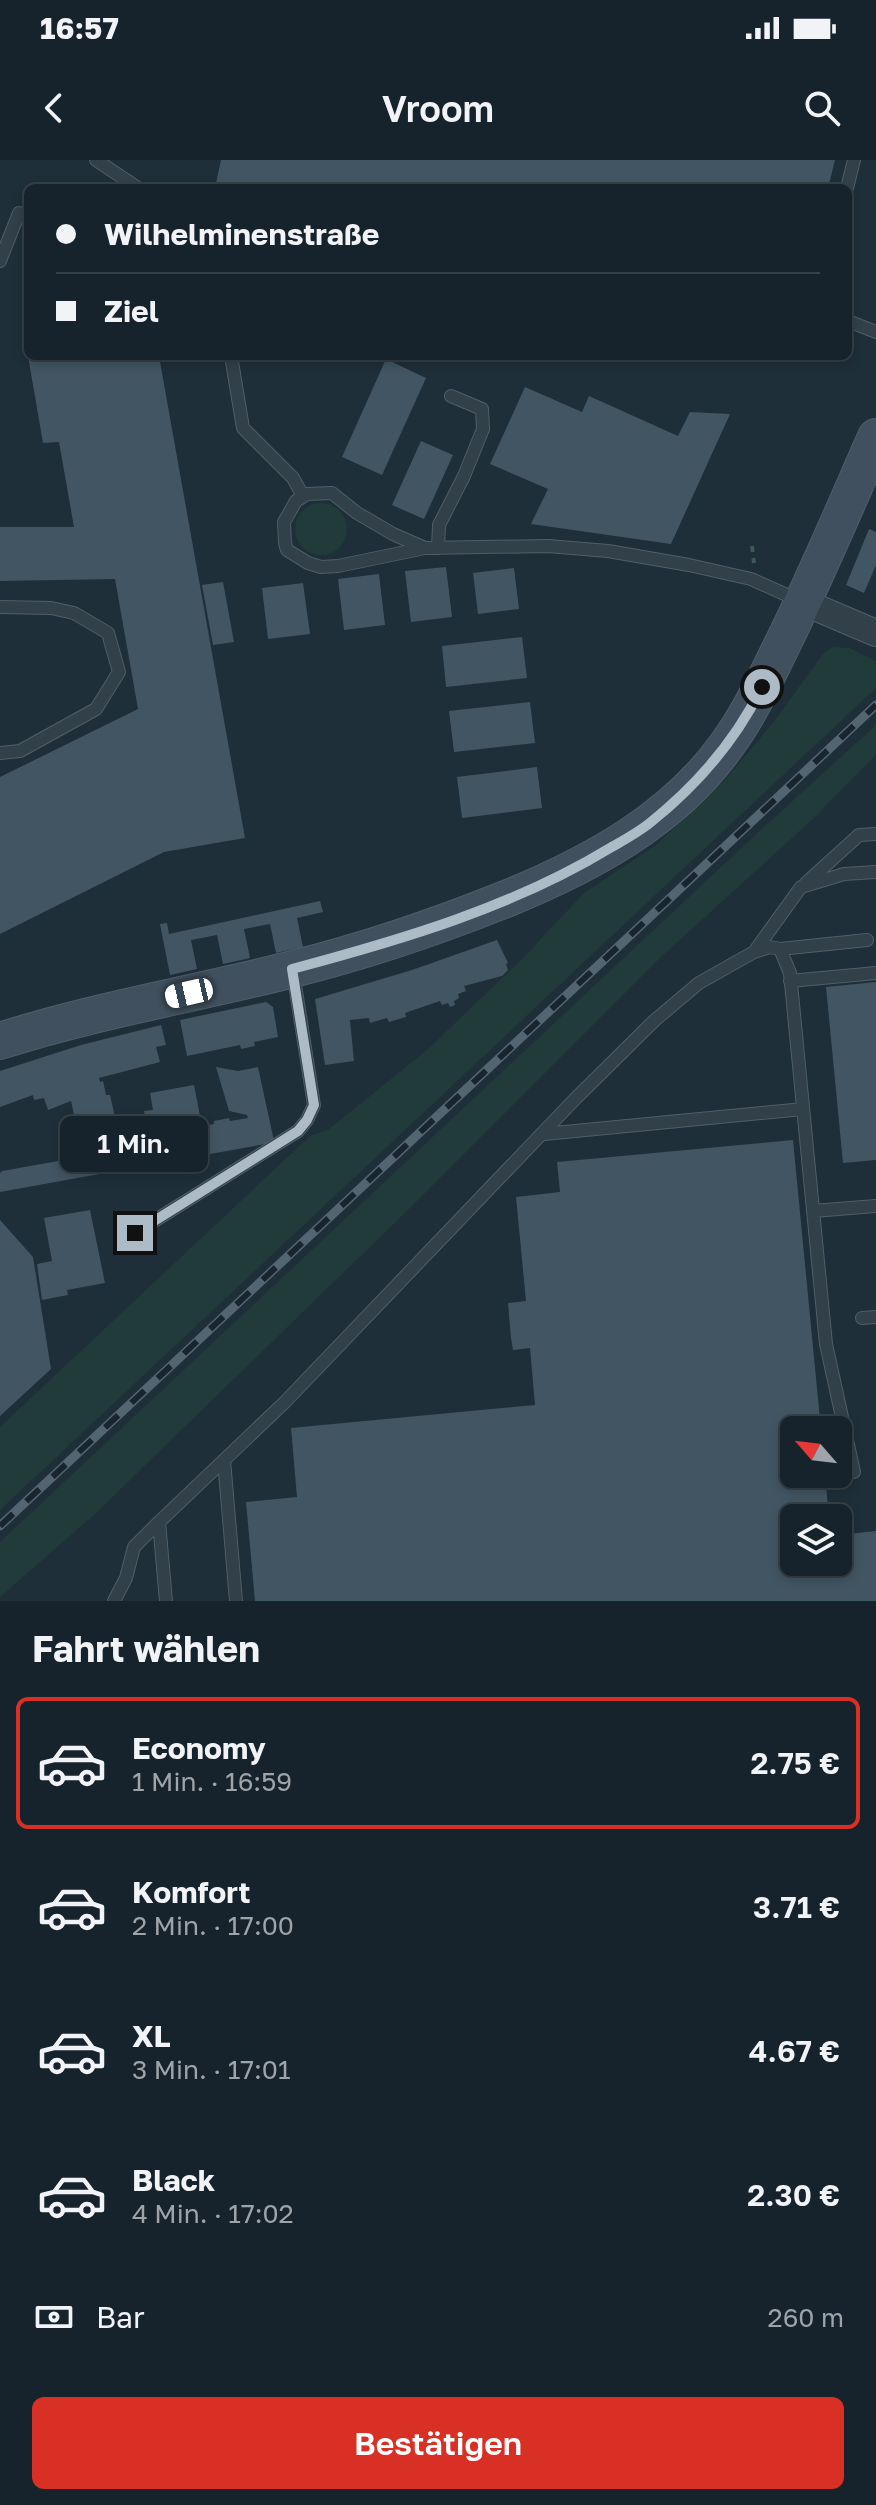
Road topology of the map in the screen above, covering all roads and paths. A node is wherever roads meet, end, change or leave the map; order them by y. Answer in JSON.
{"nodes":[{"id":1,"x":96,"y":160,"type":"edge"},
{"id":2,"x":854,"y":160,"type":"edge"},
{"id":3,"x":132,"y":184,"type":"edge"},
{"id":4,"x":848,"y":184,"type":"edge"},
{"id":5,"x":19,"y":213,"type":"dead end"},
{"id":6,"x":0,"y":261,"type":"edge"},
{"id":7,"x":852,"y":323,"type":"edge"},
{"id":8,"x":876,"y":332,"type":"edge"},
{"id":9,"x":232,"y":360,"type":"edge"},
{"id":10,"x":451,"y":396,"type":"dead end"},
{"id":11,"x":876,"y":437,"type":"edge"},
{"id":12,"x":303,"y":496,"type":"junction"},
{"id":13,"x":432,"y":548,"type":"junction"},
{"id":14,"x":803,"y":602,"type":"junction"},
{"id":15,"x":0,"y":607,"type":"edge"},
{"id":16,"x":876,"y":633,"type":"edge"},
{"id":17,"x":0,"y":753,"type":"edge"},
{"id":18,"x":876,"y":834,"type":"edge"},
{"id":19,"x":876,"y":872,"type":"edge"},
{"id":20,"x":801,"y":887,"type":"junction"},
{"id":21,"x":867,"y":940,"type":"dead end"},
{"id":22,"x":780,"y":949,"type":"junction"},
{"id":23,"x":754,"y":952,"type":"junction"},
{"id":24,"x":292,"y":969,"type":"junction"},
{"id":25,"x":876,"y":973,"type":"edge"},
{"id":26,"x":790,"y":981,"type":"junction"},
{"id":27,"x":0,"y":1041,"type":"edge"},
{"id":28,"x":803,"y":1109,"type":"junction"},
{"id":29,"x":544,"y":1134,"type":"junction"},
{"id":30,"x":876,"y":1206,"type":"edge"},
{"id":31,"x":813,"y":1211,"type":"junction"},
{"id":32,"x":135,"y":1233,"type":"dead end"},
{"id":33,"x":224,"y":1460,"type":"junction"},
{"id":34,"x":854,"y":1472,"type":"dead end"},
{"id":35,"x":159,"y":1522,"type":"junction"},
{"id":36,"x":114,"y":1601,"type":"edge"},
{"id":37,"x":166,"y":1601,"type":"edge"},
{"id":38,"x":236,"y":1601,"type":"edge"}],
"edges":[{"from":1,"to":3,"type":"lane"},
{"from":2,"to":4,"type":"lane"},
{"from":5,"to":6,"type":"lane"},
{"from":7,"to":8,"type":"lane"},
{"from":9,"to":12,"type":"lane"},
{"from":10,"to":13,"type":"lane"},
{"from":11,"to":14,"type":"street"},
{"from":12,"to":13,"type":"lane"},
{"from":12,"to":13,"type":"lane"},
{"from":13,"to":14,"type":"lane"},
{"from":14,"to":16,"type":"street"},
{"from":14,"to":24,"type":"street"},
{"from":15,"to":17,"type":"lane"},
{"from":18,"to":20,"type":"lane"},
{"from":19,"to":20,"type":"lane"},
{"from":20,"to":23,"type":"lane"},
{"from":21,"to":22,"type":"lane"},
{"from":22,"to":23,"type":"lane"},
{"from":22,"to":26,"type":"lane"},
{"from":23,"to":29,"type":"lane"},
{"from":24,"to":27,"type":"street"},
{"from":24,"to":32,"type":"lane"},
{"from":25,"to":26,"type":"lane"},
{"from":26,"to":28,"type":"lane"},
{"from":28,"to":29,"type":"lane"},
{"from":28,"to":31,"type":"lane"},
{"from":29,"to":33,"type":"lane"},
{"from":30,"to":31,"type":"lane"},
{"from":31,"to":34,"type":"lane"},
{"from":33,"to":35,"type":"lane"},
{"from":33,"to":38,"type":"lane"},
{"from":35,"to":36,"type":"lane"},
{"from":35,"to":37,"type":"lane"}]}
